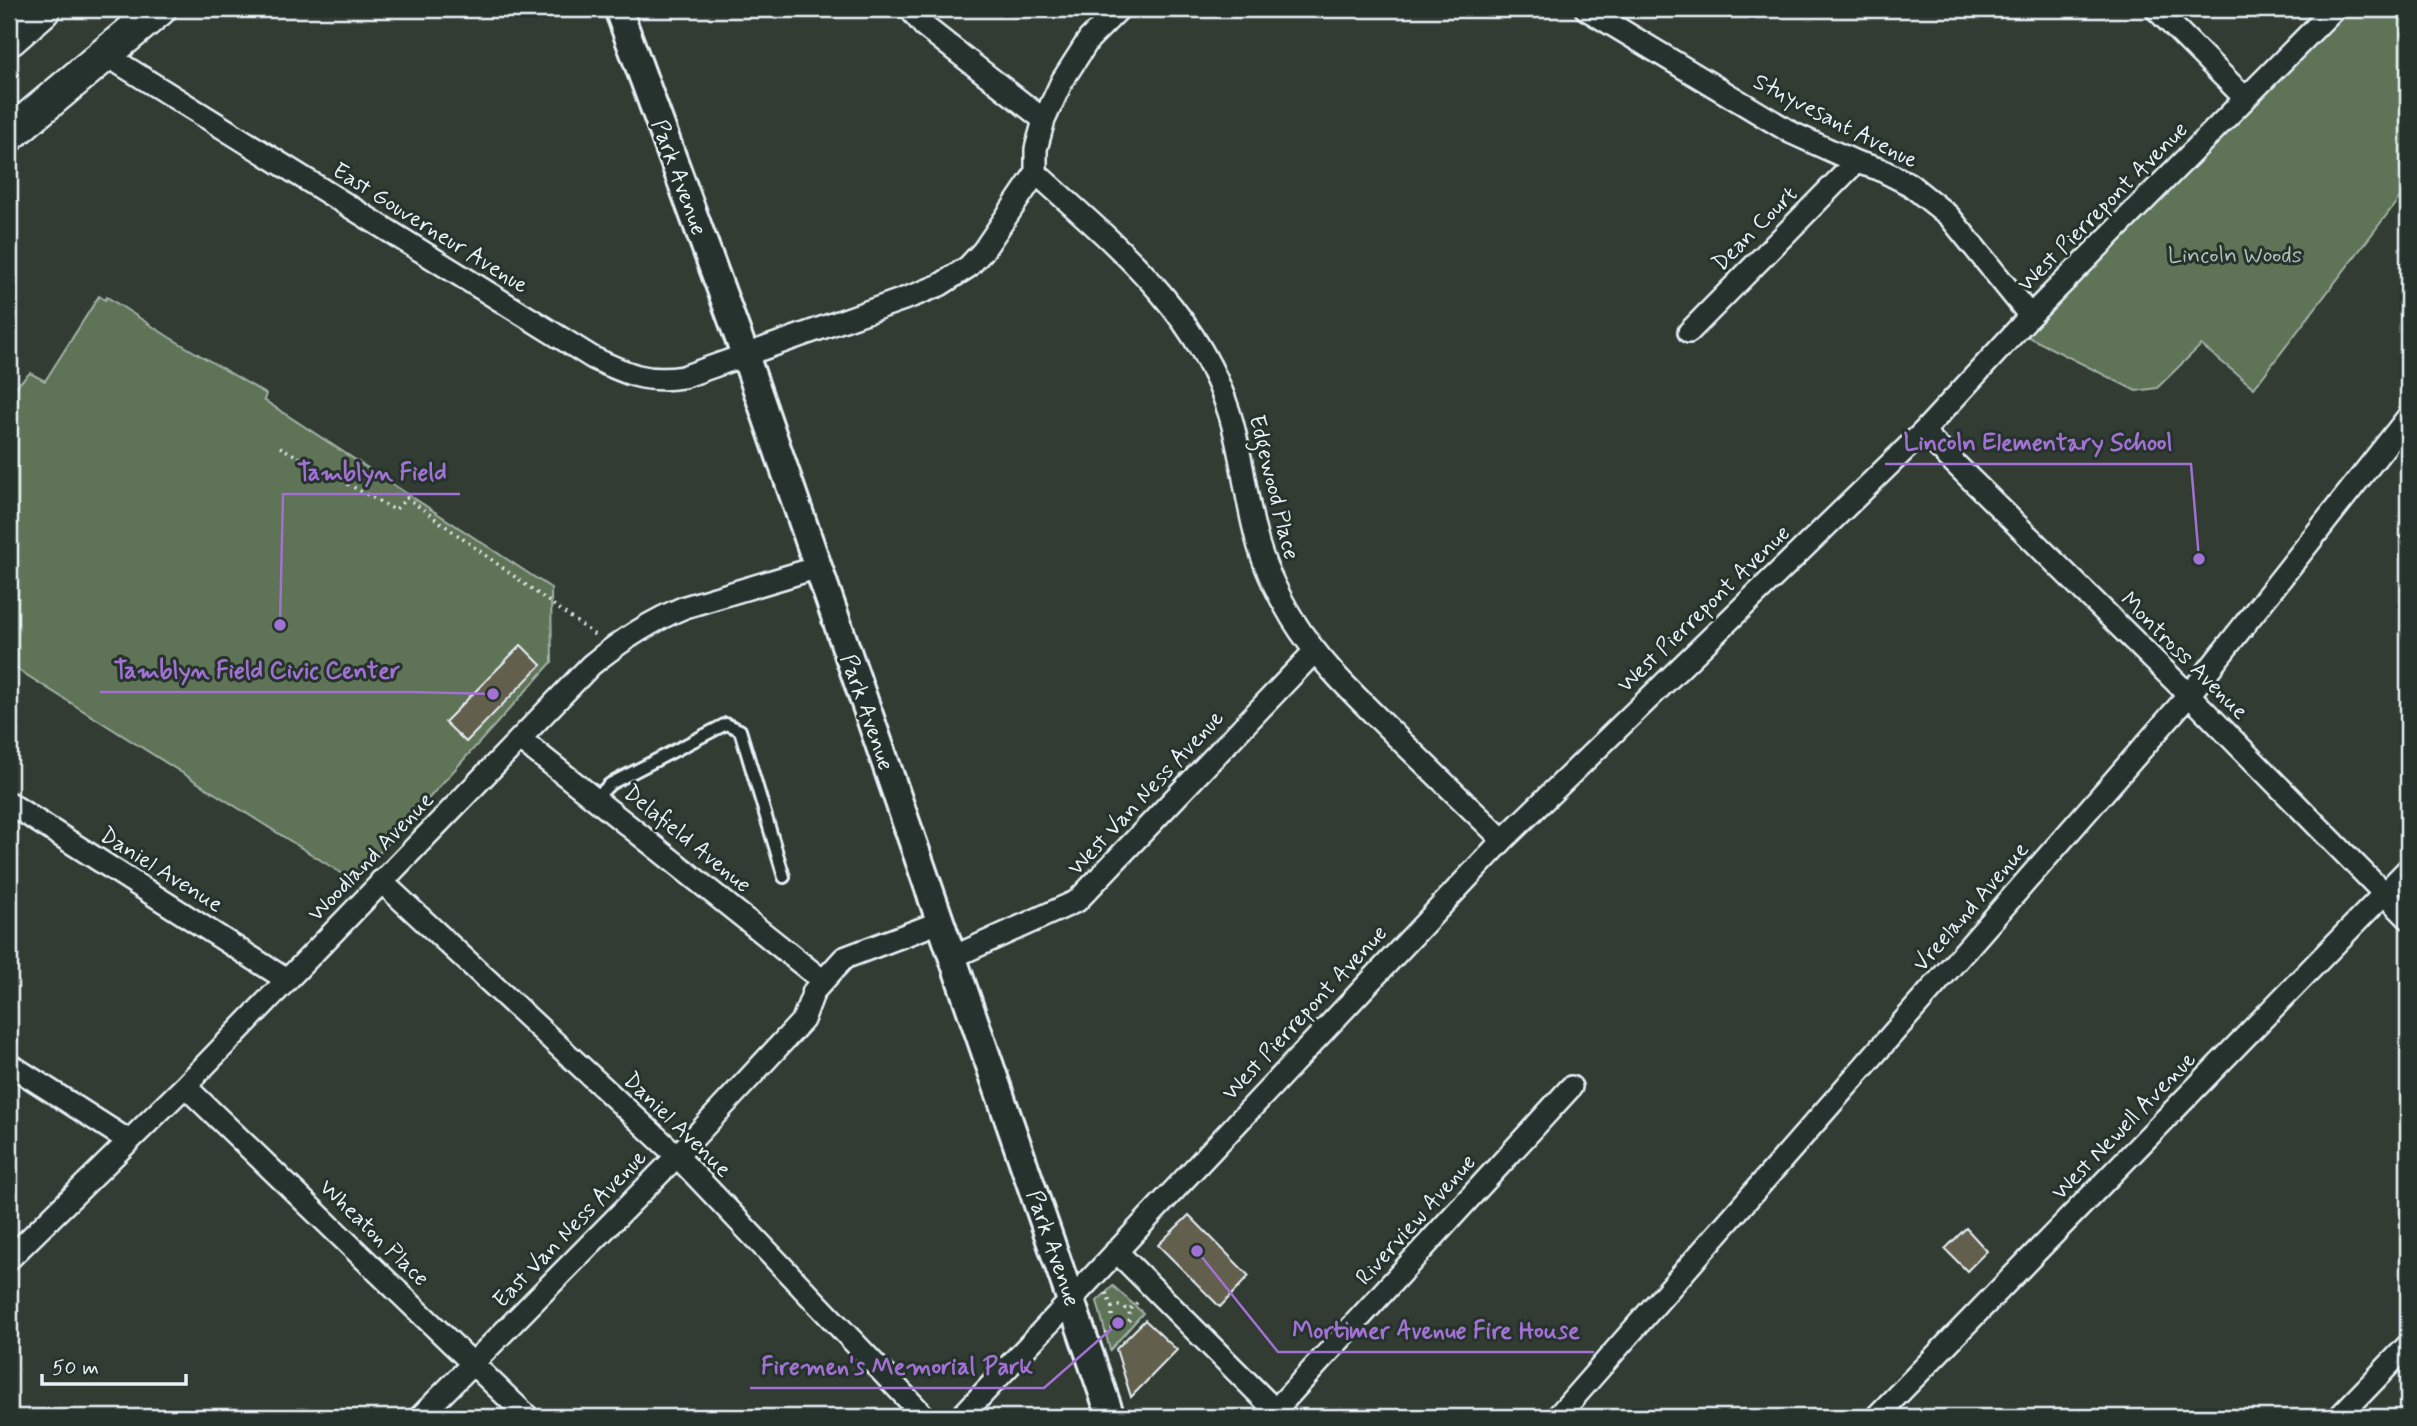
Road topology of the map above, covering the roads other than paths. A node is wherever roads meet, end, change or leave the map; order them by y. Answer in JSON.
{"nodes":[{"id":1,"x":41,"y":9,"type":"edge"},
{"id":2,"x":159,"y":9,"type":"edge"},
{"id":3,"x":618,"y":9,"type":"edge"},
{"id":4,"x":910,"y":9,"type":"edge"},
{"id":5,"x":1119,"y":9,"type":"edge"},
{"id":6,"x":1586,"y":9,"type":"edge"},
{"id":7,"x":2156,"y":9,"type":"edge"},
{"id":8,"x":2334,"y":9,"type":"edge"},
{"id":9,"x":9,"y":37,"type":"edge"},
{"id":10,"x":106,"y":55,"type":"junction"},
{"id":11,"x":2245,"y":98,"type":"junction"},
{"id":12,"x":1044,"y":120,"type":"junction"},
{"id":13,"x":9,"y":135,"type":"edge"},
{"id":14,"x":1857,"y":162,"type":"junction"},
{"id":15,"x":1036,"y":173,"type":"junction"},
{"id":16,"x":2030,"y":316,"type":"junction"},
{"id":17,"x":1689,"y":332,"type":"dead end"},
{"id":18,"x":745,"y":355,"type":"junction"},
{"id":19,"x":2408,"y":417,"type":"edge"},
{"id":20,"x":1923,"y":432,"type":"junction"},
{"id":21,"x":819,"y":567,"type":"junction"},
{"id":22,"x":1315,"y":651,"type":"junction"},
{"id":23,"x":2189,"y":695,"type":"junction"},
{"id":24,"x":521,"y":740,"type":"junction"},
{"id":25,"x":596,"y":798,"type":"junction"},
{"id":26,"x":9,"y":803,"type":"edge"},
{"id":27,"x":1503,"y":840,"type":"junction"},
{"id":28,"x":2408,"y":869,"type":"edge"},
{"id":29,"x":785,"y":877,"type":"dead end"},
{"id":30,"x":381,"y":881,"type":"junction"},
{"id":31,"x":2384,"y":894,"type":"junction"},
{"id":32,"x":2408,"y":918,"type":"edge"},
{"id":33,"x":940,"y":922,"type":"junction"},
{"id":34,"x":953,"y":957,"type":"junction"},
{"id":35,"x":287,"y":980,"type":"junction"},
{"id":36,"x":822,"y":980,"type":"junction"},
{"id":37,"x":9,"y":1064,"type":"edge"},
{"id":38,"x":185,"y":1086,"type":"junction"},
{"id":39,"x":1571,"y":1087,"type":"dead end"},
{"id":40,"x":129,"y":1141,"type":"junction"},
{"id":41,"x":677,"y":1156,"type":"junction"},
{"id":42,"x":1116,"y":1251,"type":"junction"},
{"id":43,"x":9,"y":1259,"type":"edge"},
{"id":44,"x":1072,"y":1300,"type":"junction"},
{"id":45,"x":2408,"y":1345,"type":"edge"},
{"id":46,"x":473,"y":1363,"type":"junction"},
{"id":47,"x":1276,"y":1415,"type":"edge"},
{"id":48,"x":420,"y":1417,"type":"edge"},
{"id":49,"x":528,"y":1417,"type":"edge"},
{"id":50,"x":925,"y":1417,"type":"edge"},
{"id":51,"x":961,"y":1417,"type":"edge"},
{"id":52,"x":1111,"y":1417,"type":"edge"},
{"id":53,"x":1558,"y":1417,"type":"edge"},
{"id":54,"x":1876,"y":1417,"type":"edge"},
{"id":55,"x":2339,"y":1417,"type":"edge"}],
"edges":[{"from":1,"to":9,"type":"highway"},
{"from":2,"to":10,"type":"main road"},
{"from":3,"to":18,"type":"street","name":"Park Avenue"},
{"from":4,"to":12,"type":"street"},
{"from":5,"to":12,"type":"street"},
{"from":6,"to":14,"type":"street","name":"Stuyvesant Avenue"},
{"from":7,"to":11,"type":"street"},
{"from":8,"to":11,"type":"street","name":"West Pierrepont Avenue"},
{"from":10,"to":13,"type":"main road"},
{"from":10,"to":18,"type":"street","name":"East Gouverneur Avenue"},
{"from":11,"to":16,"type":"street","name":"West Pierrepont Avenue"},
{"from":12,"to":15,"type":"street"},
{"from":14,"to":16,"type":"street","name":"Stuyvesant Avenue"},
{"from":14,"to":17,"type":"street","name":"Dean Court"},
{"from":15,"to":18,"type":"street","name":"East Gouverneur Avenue"},
{"from":15,"to":22,"type":"street","name":"Edgewood Place"},
{"from":16,"to":20,"type":"street","name":"West Pierrepont Avenue"},
{"from":18,"to":21,"type":"street","name":"Park Avenue"},
{"from":19,"to":23,"type":"street","name":"Vreeland Avenue"},
{"from":20,"to":23,"type":"street","name":"Montross Avenue"},
{"from":20,"to":27,"type":"street","name":"West Pierrepont Avenue"},
{"from":21,"to":24,"type":"street","name":"Woodland Avenue"},
{"from":21,"to":33,"type":"street","name":"Park Avenue"},
{"from":22,"to":27,"type":"street","name":"Edgewood Place"},
{"from":22,"to":34,"type":"street","name":"West Van Ness Avenue"},
{"from":23,"to":31,"type":"street","name":"Montross Avenue"},
{"from":23,"to":53,"type":"street","name":"Vreeland Avenue"},
{"from":24,"to":25,"type":"street","name":"Delafield Avenue"},
{"from":24,"to":30,"type":"street","name":"Woodland Avenue"},
{"from":25,"to":29,"type":"lane"},
{"from":25,"to":36,"type":"street","name":"Delafield Avenue"},
{"from":26,"to":35,"type":"street","name":"Daniel Avenue"},
{"from":27,"to":42,"type":"street","name":"West Pierrepont Avenue"},
{"from":28,"to":31,"type":"street","name":"West Newell Avenue"},
{"from":30,"to":35,"type":"street","name":"Woodland Avenue"},
{"from":30,"to":41,"type":"street","name":"Daniel Avenue"},
{"from":31,"to":32,"type":"street","name":"Montross Avenue"},
{"from":31,"to":54,"type":"street","name":"West Newell Avenue"},
{"from":33,"to":34,"type":"street","name":"Park Avenue"},
{"from":33,"to":36,"type":"street","name":"East Van Ness Avenue"},
{"from":34,"to":44,"type":"street","name":"Park Avenue"},
{"from":35,"to":38,"type":"street","name":"Woodland Avenue"},
{"from":36,"to":41,"type":"street","name":"East Van Ness Avenue"},
{"from":37,"to":40,"type":"street"},
{"from":38,"to":40,"type":"street","name":"Woodland Avenue"},
{"from":38,"to":46,"type":"street","name":"Wheaton Place"},
{"from":39,"to":47,"type":"street","name":"Riverview Avenue"},
{"from":40,"to":43,"type":"street","name":"Woodland Avenue"},
{"from":41,"to":46,"type":"street","name":"East Van Ness Avenue"},
{"from":41,"to":50,"type":"street","name":"Daniel Avenue"},
{"from":42,"to":44,"type":"street","name":"West Pierrepont Avenue"},
{"from":42,"to":47,"type":"street"},
{"from":44,"to":51,"type":"street","name":"West Pierrepont Avenue"},
{"from":44,"to":52,"type":"street","name":"Park Avenue"},
{"from":45,"to":55,"type":"street"},
{"from":46,"to":48,"type":"street","name":"East Van Ness Avenue"},
{"from":46,"to":49,"type":"street","name":"Wheaton Place"}]}
